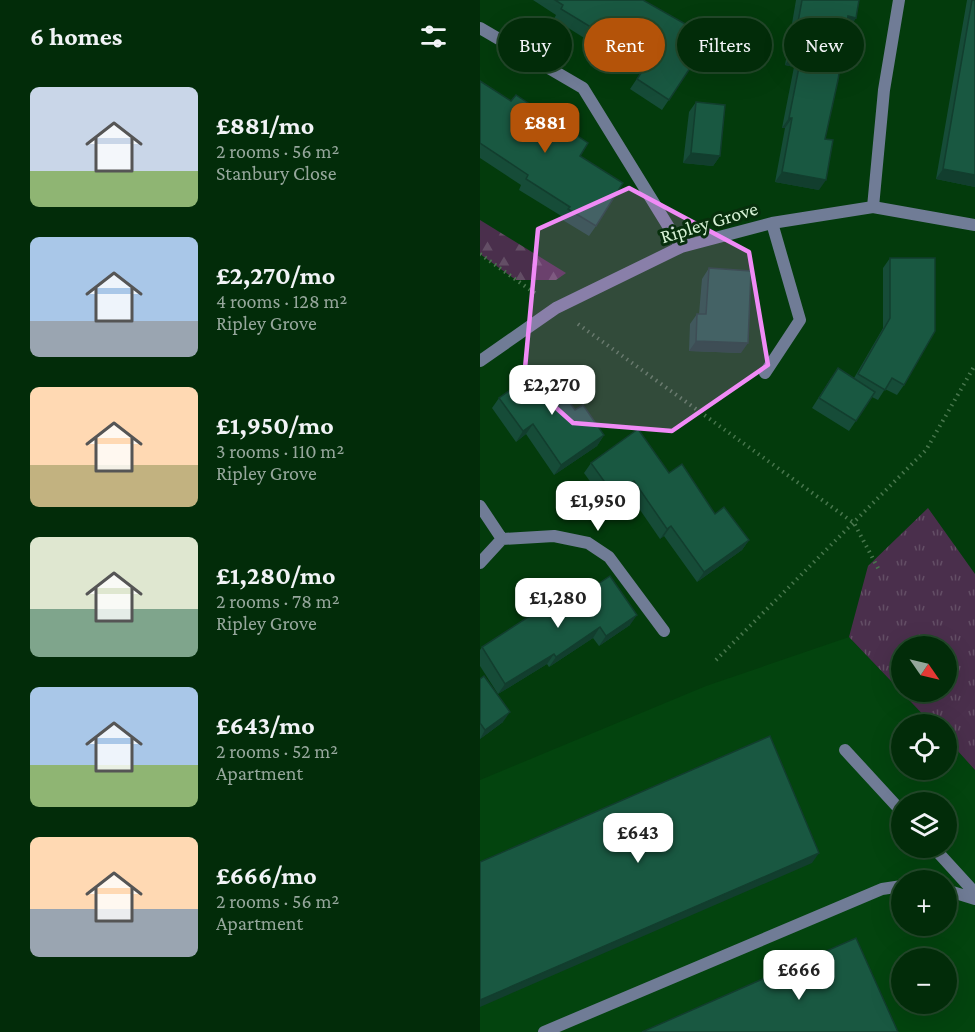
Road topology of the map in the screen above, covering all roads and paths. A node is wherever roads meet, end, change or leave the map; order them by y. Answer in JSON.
{"nodes":[{"id":1,"x":899,"y":0,"type":"edge"},
{"id":2,"x":480,"y":28,"type":"edge"},
{"id":3,"x":873,"y":207,"type":"junction"},
{"id":4,"x":772,"y":223,"type":"junction"},
{"id":5,"x":975,"y":225,"type":"edge"},
{"id":6,"x":681,"y":247,"type":"junction"},
{"id":7,"x":480,"y":255,"type":"edge"},
{"id":8,"x":556,"y":308,"type":"junction"},
{"id":9,"x":480,"y":361,"type":"edge"},
{"id":10,"x":975,"y":366,"type":"edge"},
{"id":11,"x":765,"y":373,"type":"dead end"},
{"id":12,"x":480,"y":506,"type":"edge"},
{"id":13,"x":854,"y":523,"type":"junction"},
{"id":14,"x":502,"y":539,"type":"junction"},
{"id":15,"x":480,"y":563,"type":"edge"},
{"id":16,"x":879,"y":570,"type":"dead end"},
{"id":17,"x":664,"y":631,"type":"dead end"},
{"id":18,"x":716,"y":660,"type":"dead end"},
{"id":19,"x":845,"y":750,"type":"dead end"},
{"id":20,"x":891,"y":800,"type":"edge"},
{"id":21,"x":943,"y":858,"type":"edge"},
{"id":22,"x":891,"y":888,"type":"edge"},
{"id":23,"x":957,"y":893,"type":"edge"},
{"id":24,"x":975,"y":893,"type":"edge"},
{"id":25,"x":975,"y":899,"type":"edge"},
{"id":26,"x":544,"y":1032,"type":"edge"}],
"edges":[{"from":1,"to":3,"type":"street"},
{"from":2,"to":6,"type":"street"},
{"from":3,"to":4,"type":"street","name":"Ripley Grove"},
{"from":3,"to":5,"type":"street","name":"Ripley Grove"},
{"from":4,"to":6,"type":"street","name":"Ripley Grove"},
{"from":4,"to":11,"type":"street"},
{"from":6,"to":8,"type":"street","name":"Ripley Grove"},
{"from":7,"to":8,"type":"path"},
{"from":8,"to":9,"type":"street","name":"Ripley Grove"},
{"from":8,"to":13,"type":"path"},
{"from":10,"to":13,"type":"path"},
{"from":12,"to":14,"type":"street"},
{"from":13,"to":16,"type":"path"},
{"from":13,"to":18,"type":"path"},
{"from":14,"to":15,"type":"street"},
{"from":14,"to":17,"type":"street"},
{"from":19,"to":20,"type":"street"},
{"from":21,"to":24,"type":"street"},
{"from":22,"to":26,"type":"street"},
{"from":23,"to":25,"type":"street"}]}
